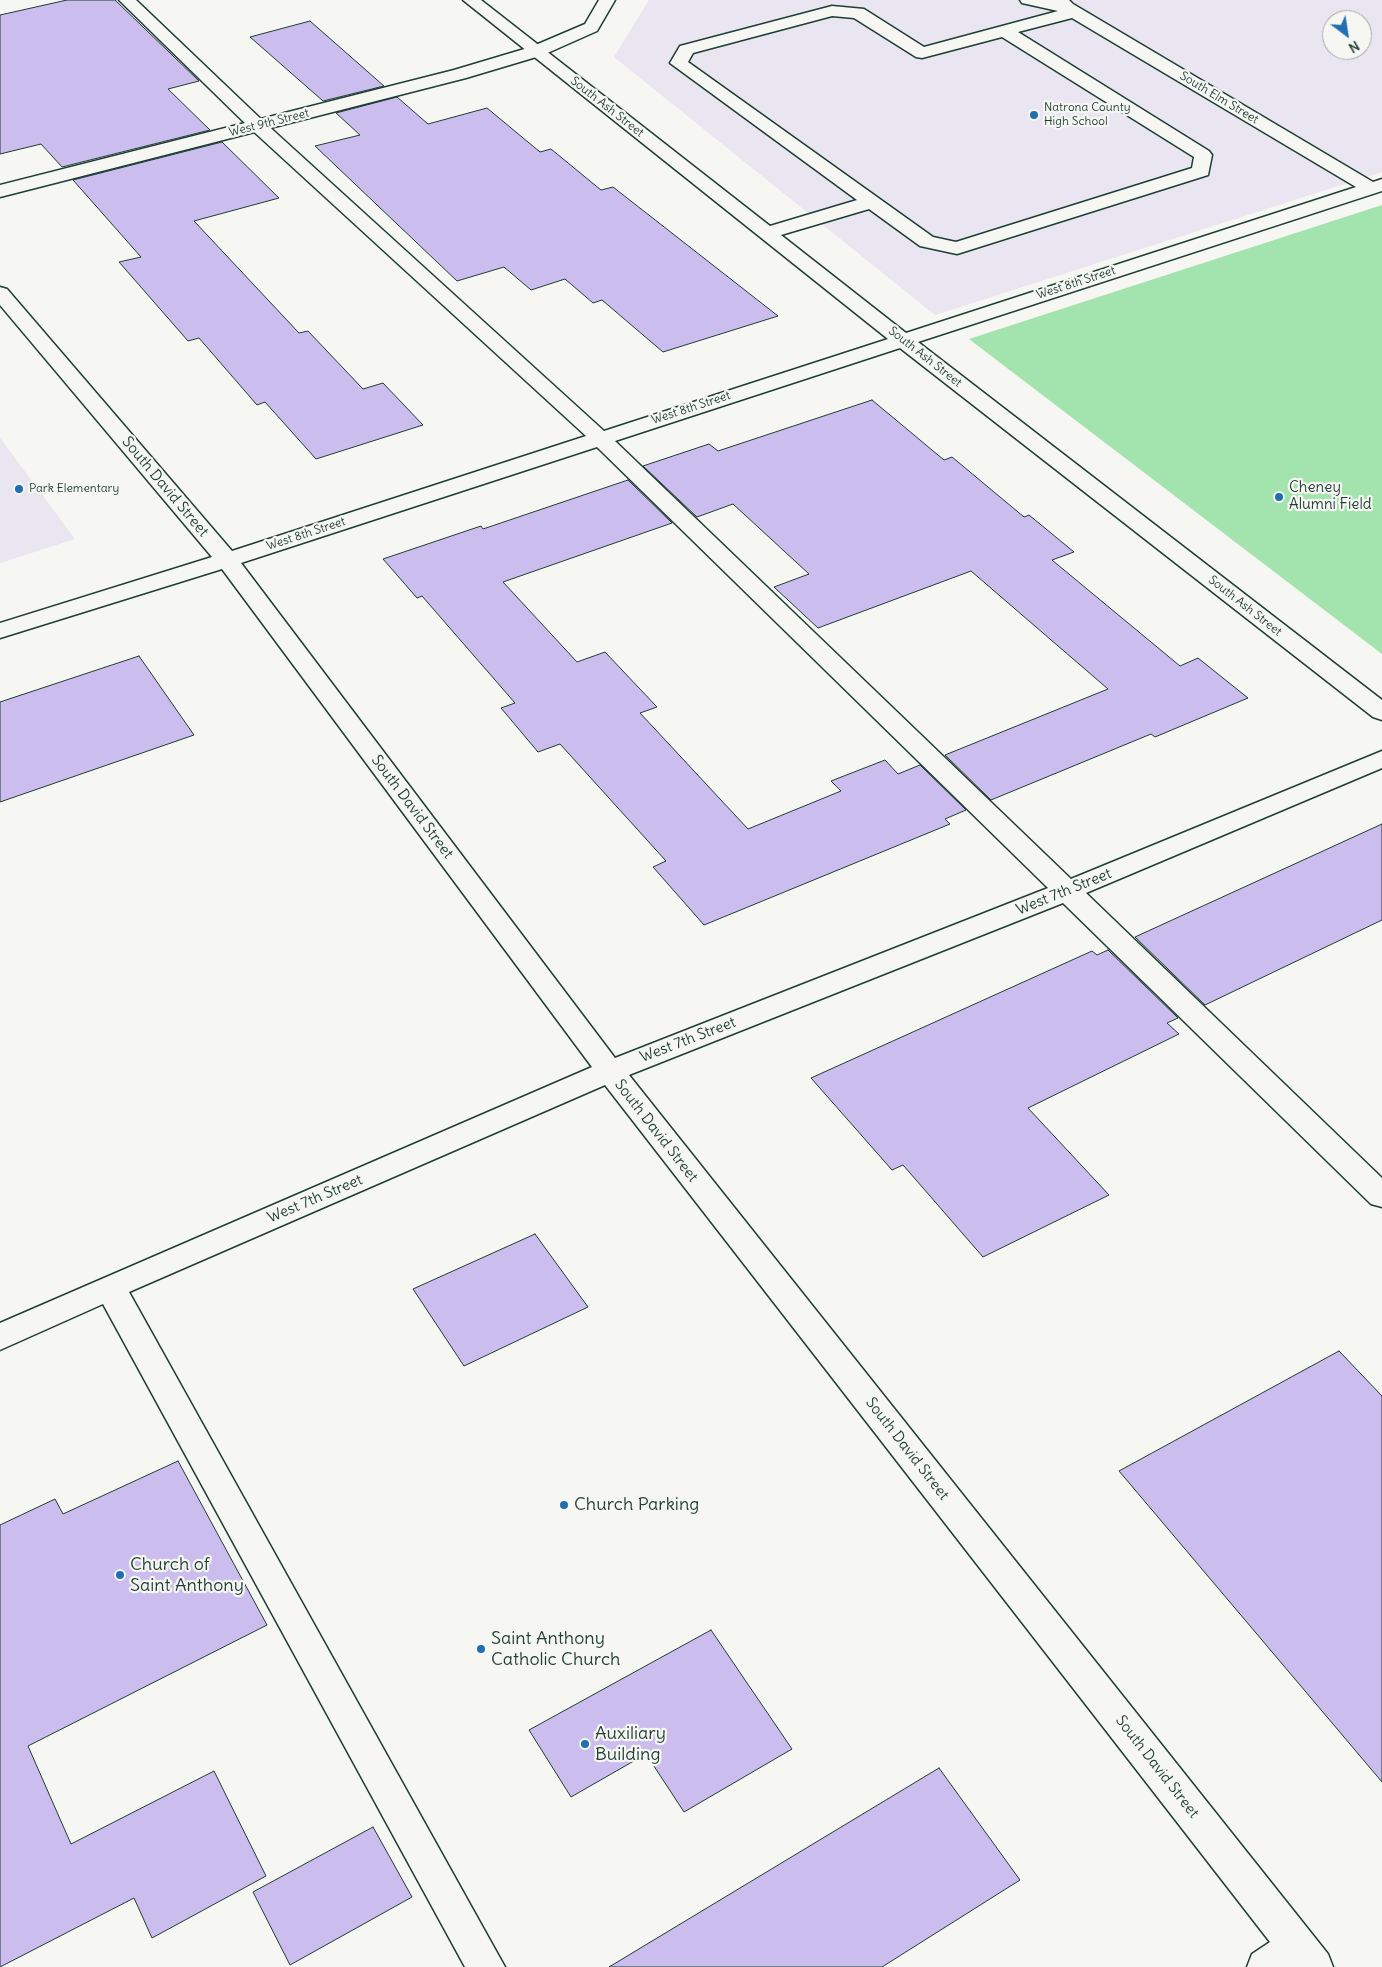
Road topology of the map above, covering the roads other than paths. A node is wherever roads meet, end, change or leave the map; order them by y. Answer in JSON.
{"nodes":[{"id":1,"x":127,"y":0,"type":"edge"},
{"id":2,"x":471,"y":0,"type":"edge"},
{"id":3,"x":607,"y":0,"type":"edge"},
{"id":4,"x":1028,"y":0,"type":"edge"},
{"id":5,"x":1067,"y":7,"type":"edge"},
{"id":6,"x":1004,"y":31,"type":"junction"},
{"id":7,"x":537,"y":51,"type":"junction"},
{"id":8,"x":258,"y":126,"type":"junction"},
{"id":9,"x":1376,"y":187,"type":"edge"},
{"id":10,"x":0,"y":191,"type":"edge"},
{"id":11,"x":871,"y":202,"type":"junction"},
{"id":12,"x":768,"y":233,"type":"junction"},
{"id":13,"x":0,"y":293,"type":"edge"},
{"id":14,"x":902,"y":340,"type":"junction"},
{"id":15,"x":600,"y":438,"type":"junction"},
{"id":16,"x":227,"y":560,"type":"junction"},
{"id":17,"x":0,"y":631,"type":"edge"},
{"id":18,"x":1382,"y":712,"type":"edge"},
{"id":19,"x":1382,"y":760,"type":"edge"},
{"id":20,"x":1067,"y":891,"type":"junction"},
{"id":21,"x":610,"y":1071,"type":"junction"},
{"id":22,"x":1382,"y":1196,"type":"edge"},
{"id":23,"x":110,"y":1287,"type":"junction"},
{"id":24,"x":0,"y":1337,"type":"edge"},
{"id":25,"x":1306,"y":1957,"type":"edge"},
{"id":26,"x":486,"y":1967,"type":"edge"},
{"id":27,"x":1266,"y":1967,"type":"edge"}],
"edges":[{"from":1,"to":8,"type":"street"},
{"from":2,"to":7,"type":"street","name":"South Ash Street"},
{"from":3,"to":7,"type":"street","name":"West 9th Street"},
{"from":4,"to":5,"type":"street","name":"South Elm Street"},
{"from":5,"to":6,"type":"street"},
{"from":5,"to":9,"type":"street","name":"South Elm Street"},
{"from":6,"to":11,"type":"street"},
{"from":6,"to":11,"type":"street"},
{"from":7,"to":8,"type":"street","name":"West 9th Street"},
{"from":7,"to":12,"type":"street","name":"South Ash Street"},
{"from":8,"to":10,"type":"street","name":"West 9th Street"},
{"from":8,"to":15,"type":"street"},
{"from":9,"to":14,"type":"street","name":"West 8th Street"},
{"from":11,"to":12,"type":"street"},
{"from":12,"to":14,"type":"street","name":"South Ash Street"},
{"from":13,"to":16,"type":"street","name":"South David Street"},
{"from":14,"to":15,"type":"street","name":"West 8th Street"},
{"from":14,"to":18,"type":"street","name":"South Ash Street"},
{"from":15,"to":16,"type":"street","name":"West 8th Street"},
{"from":15,"to":20,"type":"street"},
{"from":16,"to":17,"type":"street","name":"West 8th Street"},
{"from":16,"to":21,"type":"street","name":"South David Street"},
{"from":19,"to":20,"type":"street","name":"West 7th Street"},
{"from":20,"to":21,"type":"street","name":"West 7th Street"},
{"from":20,"to":22,"type":"street"},
{"from":21,"to":23,"type":"street","name":"West 7th Street"},
{"from":21,"to":25,"type":"street","name":"South David Street"},
{"from":23,"to":24,"type":"street","name":"West 7th Street"},
{"from":23,"to":26,"type":"street"},
{"from":25,"to":27,"type":"street"}]}
